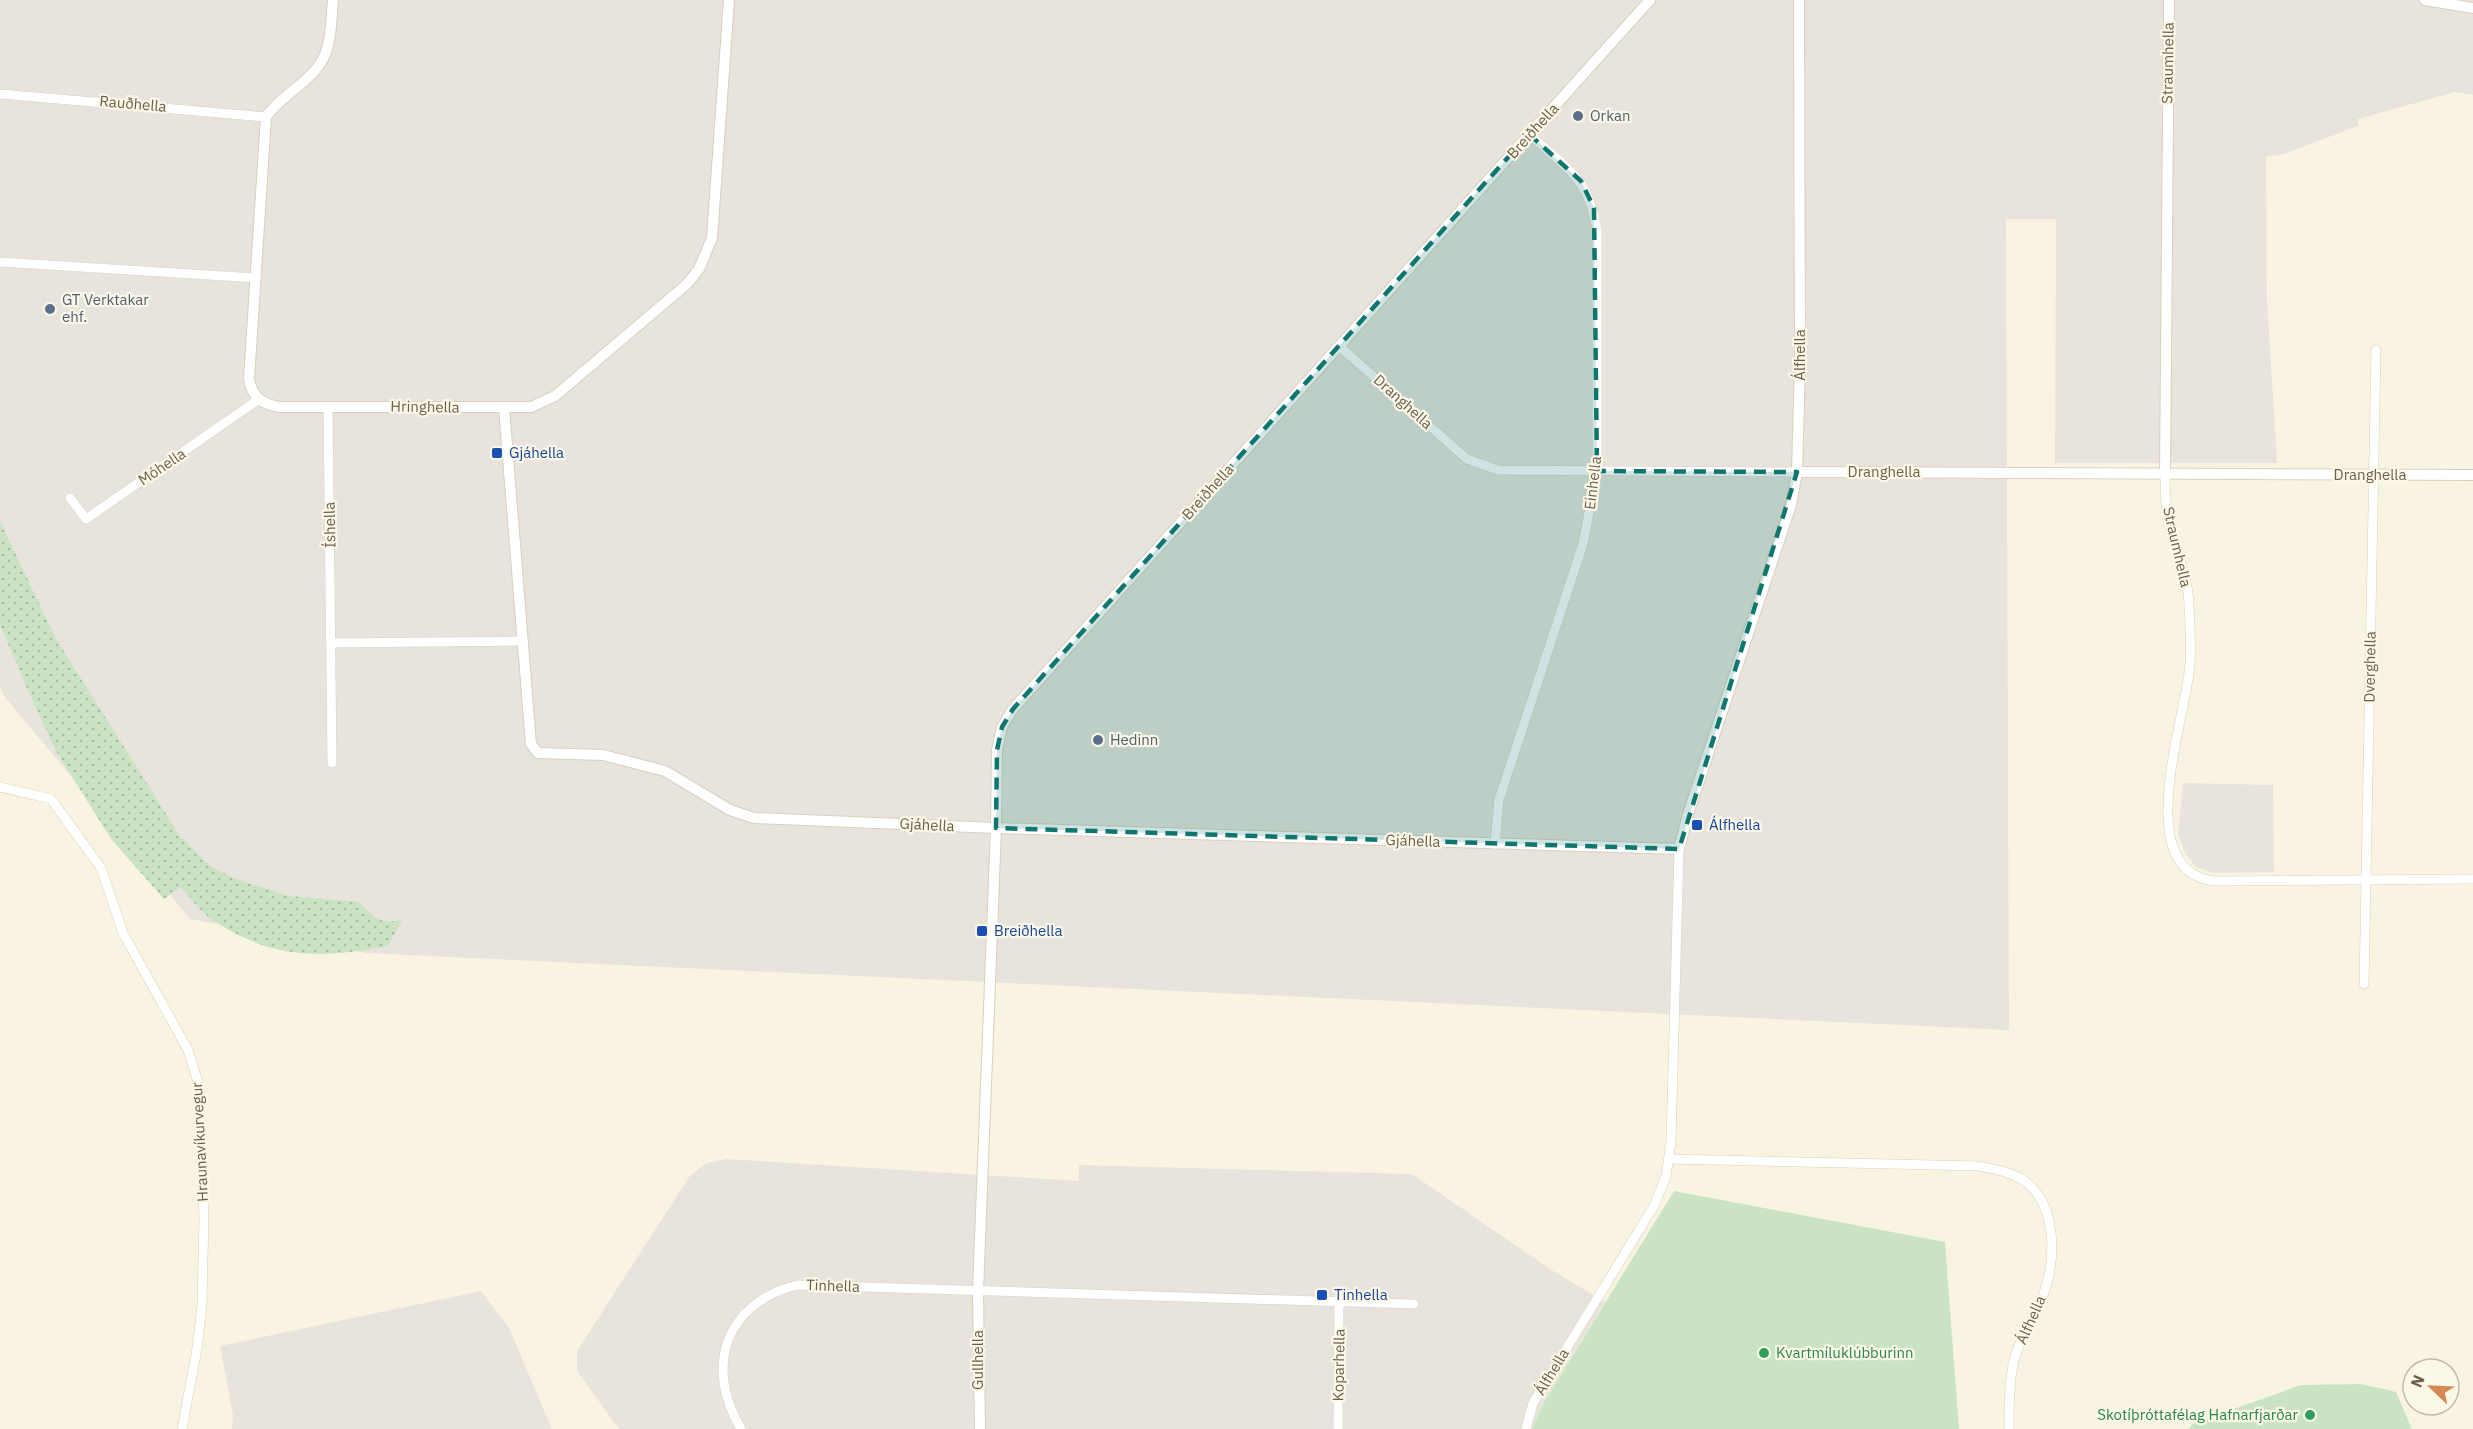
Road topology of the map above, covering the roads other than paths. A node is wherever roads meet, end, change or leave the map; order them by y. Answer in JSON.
{"nodes":[{"id":1,"x":333,"y":0,"type":"edge"},
{"id":2,"x":729,"y":0,"type":"edge"},
{"id":3,"x":1650,"y":0,"type":"edge"},
{"id":4,"x":1799,"y":0,"type":"edge"},
{"id":5,"x":2169,"y":0,"type":"edge"},
{"id":6,"x":2426,"y":0,"type":"edge"},
{"id":7,"x":2468,"y":5,"type":"edge"},
{"id":8,"x":0,"y":94,"type":"edge"},
{"id":9,"x":266,"y":117,"type":"junction"},
{"id":10,"x":1529,"y":134,"type":"junction"},
{"id":11,"x":0,"y":262,"type":"edge"},
{"id":12,"x":256,"y":278,"type":"junction"},
{"id":13,"x":1339,"y":346,"type":"junction"},
{"id":14,"x":2376,"y":350,"type":"dead end"},
{"id":15,"x":258,"y":400,"type":"junction"},
{"id":16,"x":328,"y":407,"type":"junction"},
{"id":17,"x":504,"y":408,"type":"junction"},
{"id":18,"x":1597,"y":471,"type":"junction"},
{"id":19,"x":1797,"y":472,"type":"junction"},
{"id":20,"x":2164,"y":474,"type":"junction"},
{"id":21,"x":2374,"y":475,"type":"junction"},
{"id":22,"x":2473,"y":475,"type":"edge"},
{"id":23,"x":70,"y":498,"type":"dead end"},
{"id":24,"x":522,"y":641,"type":"junction"},
{"id":25,"x":331,"y":643,"type":"junction"},
{"id":26,"x":332,"y":763,"type":"dead end"},
{"id":27,"x":0,"y":787,"type":"edge"},
{"id":28,"x":996,"y":828,"type":"junction"},
{"id":29,"x":1495,"y":844,"type":"junction"},
{"id":30,"x":1679,"y":849,"type":"junction"},
{"id":31,"x":2473,"y":879,"type":"edge"},
{"id":32,"x":2366,"y":880,"type":"junction"},
{"id":33,"x":2364,"y":984,"type":"dead end"},
{"id":34,"x":1670,"y":1159,"type":"junction"},
{"id":35,"x":978,"y":1291,"type":"junction"},
{"id":36,"x":1339,"y":1302,"type":"junction"},
{"id":37,"x":1414,"y":1304,"type":"dead end"},
{"id":38,"x":182,"y":1429,"type":"edge"},
{"id":39,"x":741,"y":1429,"type":"edge"},
{"id":40,"x":980,"y":1429,"type":"edge"},
{"id":41,"x":1338,"y":1429,"type":"edge"},
{"id":42,"x":1526,"y":1429,"type":"edge"},
{"id":43,"x":2009,"y":1429,"type":"edge"}],
"edges":[{"from":1,"to":9,"type":"street"},
{"from":2,"to":17,"type":"street","name":"Hringhella"},
{"from":3,"to":10,"type":"street","name":"Breiðhella"},
{"from":4,"to":19,"type":"street","name":"Álfhella"},
{"from":5,"to":20,"type":"street","name":"Straumhella"},
{"from":6,"to":7,"type":"street"},
{"from":8,"to":9,"type":"street","name":"Rauðhella"},
{"from":9,"to":12,"type":"street"},
{"from":10,"to":13,"type":"street","name":"Breiðhella"},
{"from":10,"to":18,"type":"street","name":"Einhella"},
{"from":11,"to":12,"type":"street"},
{"from":12,"to":15,"type":"street"},
{"from":13,"to":18,"type":"street","name":"Dranghella"},
{"from":13,"to":28,"type":"street","name":"Breiðhella"},
{"from":14,"to":21,"type":"street","name":"Dverghella"},
{"from":15,"to":16,"type":"street","name":"Hringhella"},
{"from":15,"to":23,"type":"street","name":"Móhella"},
{"from":16,"to":17,"type":"street","name":"Hringhella"},
{"from":16,"to":25,"type":"street","name":"Íshella"},
{"from":17,"to":24,"type":"street","name":"Gjáhella"},
{"from":18,"to":19,"type":"street","name":"Dranghella"},
{"from":18,"to":29,"type":"street","name":"Einhella"},
{"from":19,"to":20,"type":"street","name":"Dranghella"},
{"from":19,"to":30,"type":"street","name":"Álfhella"},
{"from":20,"to":21,"type":"street","name":"Dranghella"},
{"from":20,"to":32,"type":"street","name":"Straumhella"},
{"from":21,"to":22,"type":"street","name":"Dranghella"},
{"from":21,"to":32,"type":"street","name":"Dverghella"},
{"from":24,"to":25,"type":"street"},
{"from":24,"to":28,"type":"street","name":"Gjáhella"},
{"from":25,"to":26,"type":"street","name":"Íshella"},
{"from":27,"to":38,"type":"street","name":"Hraunavíkurvegur"},
{"from":28,"to":29,"type":"street","name":"Gjáhella"},
{"from":28,"to":35,"type":"street","name":"Breiðhella"},
{"from":29,"to":30,"type":"street","name":"Gjáhella"},
{"from":30,"to":34,"type":"street","name":"Álfhella"},
{"from":31,"to":32,"type":"street","name":"Straumhella"},
{"from":32,"to":33,"type":"street","name":"Dverghella"},
{"from":34,"to":42,"type":"street","name":"Álfhella"},
{"from":34,"to":43,"type":"street","name":"Álfhella"},
{"from":35,"to":36,"type":"street","name":"Tinhella"},
{"from":35,"to":39,"type":"street","name":"Tinhella"},
{"from":35,"to":40,"type":"street","name":"Gullhella"},
{"from":36,"to":37,"type":"street","name":"Tinhella"},
{"from":36,"to":41,"type":"street","name":"Koparhella"}]}
